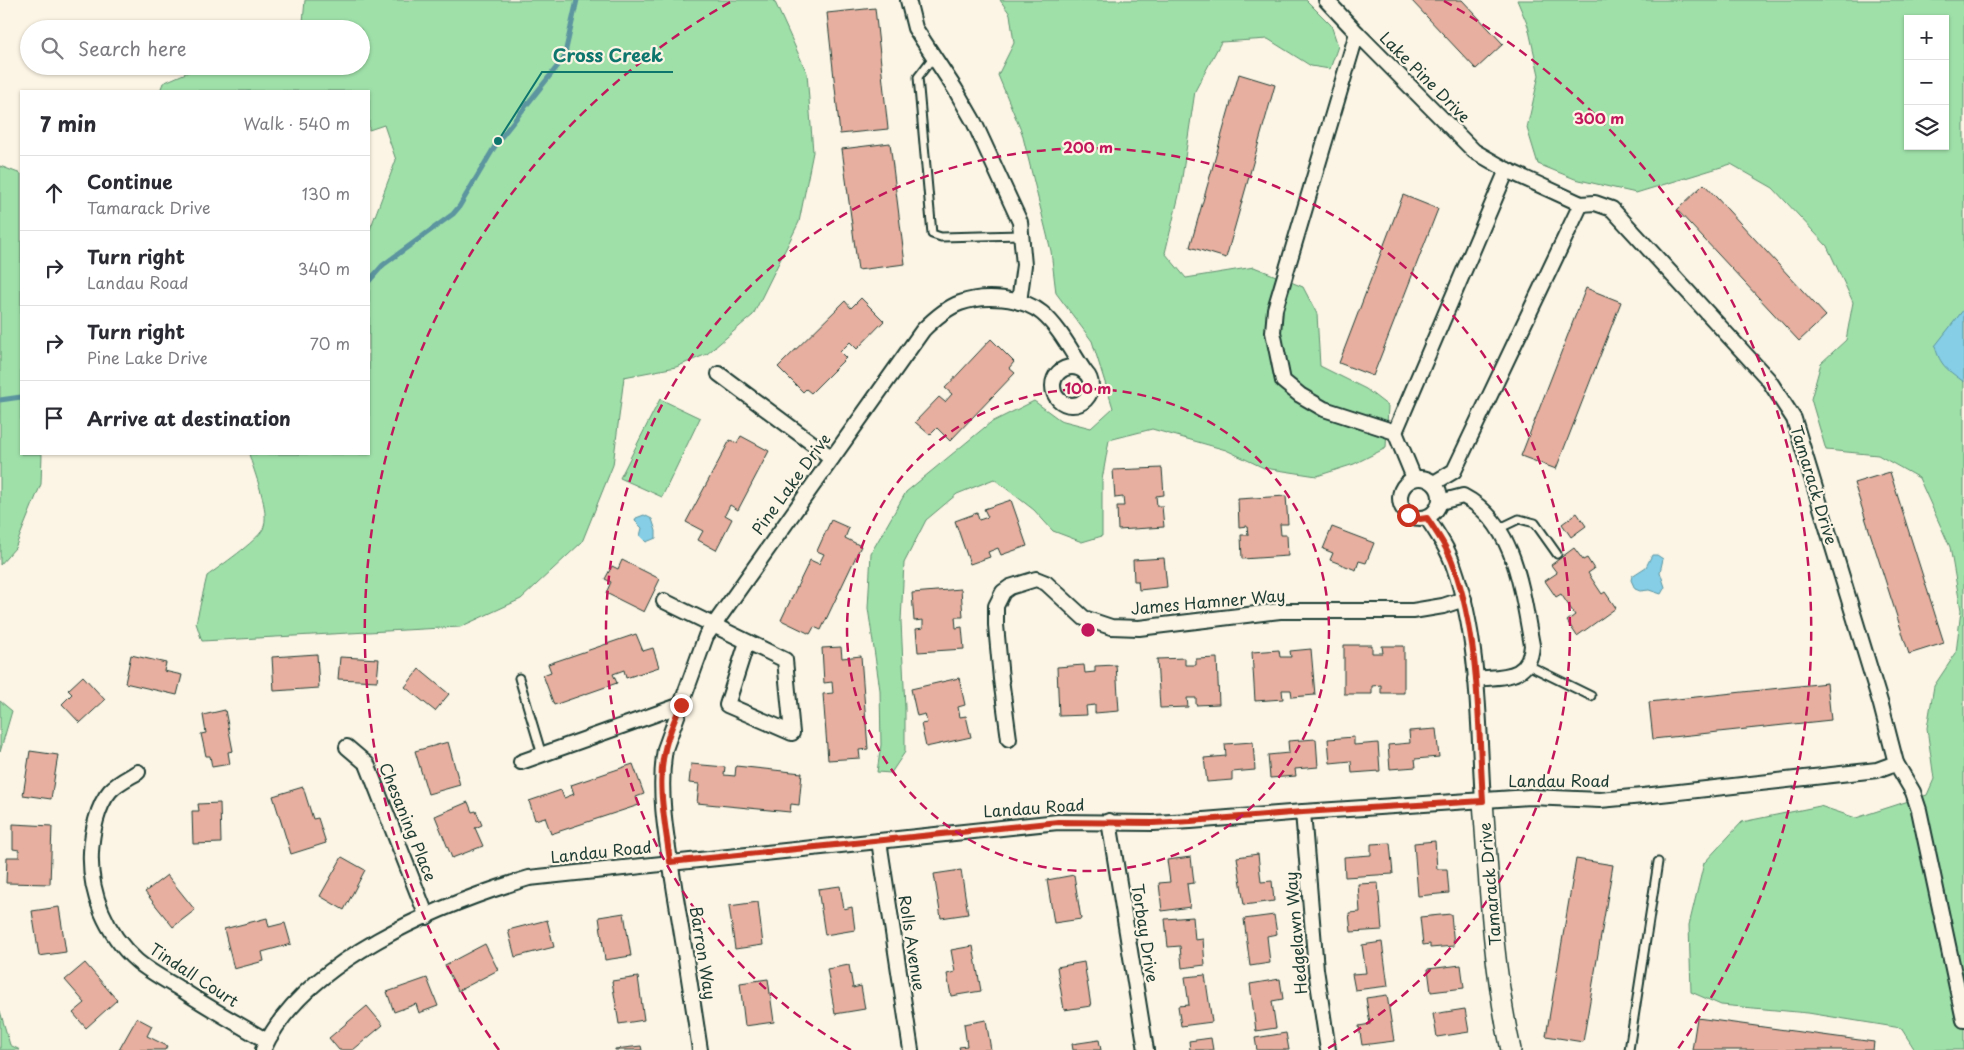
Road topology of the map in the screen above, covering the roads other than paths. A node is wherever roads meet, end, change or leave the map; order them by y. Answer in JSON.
{"nodes":[{"id":1,"x":908,"y":0,"type":"edge"},
{"id":2,"x":1326,"y":0,"type":"edge"},
{"id":3,"x":1357,"y":33,"type":"junction"},
{"id":4,"x":934,"y":56,"type":"junction"},
{"id":5,"x":1507,"y":170,"type":"junction"},
{"id":6,"x":1581,"y":204,"type":"junction"},
{"id":7,"x":1021,"y":235,"type":"junction"},
{"id":8,"x":1019,"y":302,"type":"junction"},
{"id":9,"x":1085,"y":372,"type":"dead end"},
{"id":10,"x":719,"y":374,"type":"dead end"},
{"id":11,"x":1395,"y":432,"type":"junction"},
{"id":12,"x":832,"y":458,"type":"junction"},
{"id":13,"x":1414,"y":478,"type":"junction"},
{"id":14,"x":1434,"y":483,"type":"junction"},
{"id":15,"x":1440,"y":502,"type":"junction"},
{"id":16,"x":1427,"y":518,"type":"junction"},
{"id":17,"x":1498,"y":529,"type":"junction"},
{"id":18,"x":1557,"y":554,"type":"dead end"},
{"id":19,"x":1464,"y":599,"type":"junction"},
{"id":20,"x":664,"y":601,"type":"dead end"},
{"id":21,"x":713,"y":626,"type":"junction"},
{"id":22,"x":747,"y":642,"type":"junction"},
{"id":23,"x":1528,"y":665,"type":"junction"},
{"id":24,"x":519,"y":678,"type":"dead end"},
{"id":25,"x":1475,"y":680,"type":"junction"},
{"id":26,"x":1591,"y":696,"type":"dead end"},
{"id":27,"x":681,"y":705,"type":"junction"},
{"id":28,"x":1009,"y":739,"type":"dead end"},
{"id":29,"x":347,"y":747,"type":"dead end"},
{"id":30,"x":542,"y":754,"type":"junction"},
{"id":31,"x":521,"y":762,"type":"dead end"},
{"id":32,"x":1896,"y":763,"type":"junction"},
{"id":33,"x":138,"y":772,"type":"dead end"},
{"id":34,"x":1483,"y":801,"type":"junction"},
{"id":35,"x":1303,"y":812,"type":"junction"},
{"id":36,"x":1109,"y":821,"type":"junction"},
{"id":37,"x":879,"y":841,"type":"junction"},
{"id":38,"x":670,"y":862,"type":"junction"},
{"id":39,"x":1658,"y":862,"type":"dead end"},
{"id":40,"x":427,"y":917,"type":"junction"},
{"id":41,"x":1964,"y":1020,"type":"edge"},
{"id":42,"x":265,"y":1046,"type":"edge"},
{"id":43,"x":700,"y":1050,"type":"edge"},
{"id":44,"x":911,"y":1050,"type":"edge"},
{"id":45,"x":1146,"y":1050,"type":"edge"},
{"id":46,"x":1328,"y":1050,"type":"edge"},
{"id":47,"x":1511,"y":1050,"type":"edge"},
{"id":48,"x":1629,"y":1050,"type":"edge"}],
"edges":[{"from":1,"to":4,"type":"street"},
{"from":2,"to":3,"type":"street"},
{"from":3,"to":5,"type":"street","name":"Lake Pine Drive"},
{"from":3,"to":11,"type":"street","name":"Lake Pine Drive"},
{"from":4,"to":7,"type":"street"},
{"from":4,"to":7,"type":"lane"},
{"from":5,"to":6,"type":"street","name":"Lake Pine Drive"},
{"from":5,"to":11,"type":"street"},
{"from":6,"to":14,"type":"street"},
{"from":6,"to":32,"type":"street","name":"Tamarack Drive"},
{"from":7,"to":8,"type":"street"},
{"from":8,"to":9,"type":"street","name":"Pine Lake Drive"},
{"from":8,"to":12,"type":"street","name":"Pine Lake Drive"},
{"from":10,"to":12,"type":"street"},
{"from":11,"to":13,"type":"street"},
{"from":12,"to":21,"type":"street","name":"Pine Lake Drive"},
{"from":13,"to":14,"type":"street"},
{"from":13,"to":16,"type":"street"},
{"from":14,"to":15,"type":"street"},
{"from":15,"to":16,"type":"street"},
{"from":15,"to":17,"type":"street"},
{"from":16,"to":19,"type":"street","name":"Tamarack Drive"},
{"from":17,"to":18,"type":"lane"},
{"from":17,"to":23,"type":"street"},
{"from":19,"to":25,"type":"street","name":"Tamarack Drive"},
{"from":19,"to":28,"type":"street","name":"James Hamner Way"},
{"from":20,"to":21,"type":"street"},
{"from":21,"to":22,"type":"street"},
{"from":21,"to":27,"type":"street","name":"Pine Lake Drive"},
{"from":22,"to":22,"type":"street"},
{"from":23,"to":25,"type":"street"},
{"from":23,"to":26,"type":"lane"},
{"from":24,"to":30,"type":"lane"},
{"from":25,"to":34,"type":"street","name":"Tamarack Drive"},
{"from":27,"to":30,"type":"street"},
{"from":27,"to":38,"type":"street","name":"Pine Lake Drive"},
{"from":29,"to":40,"type":"street","name":"Chesaning Place"},
{"from":30,"to":31,"type":"street"},
{"from":32,"to":34,"type":"street","name":"Landau Road"},
{"from":32,"to":41,"type":"street"},
{"from":33,"to":42,"type":"street","name":"Tindall Court"},
{"from":34,"to":35,"type":"street","name":"Landau Road"},
{"from":34,"to":47,"type":"street","name":"Tamarack Drive"},
{"from":35,"to":36,"type":"street","name":"Landau Road"},
{"from":35,"to":46,"type":"street","name":"Hedgelawn Way"},
{"from":36,"to":37,"type":"street","name":"Landau Road"},
{"from":36,"to":45,"type":"street","name":"Torbay Drive"},
{"from":37,"to":38,"type":"street","name":"Landau Road"},
{"from":37,"to":44,"type":"street","name":"Rolls Avenue"},
{"from":38,"to":40,"type":"street","name":"Landau Road"},
{"from":38,"to":43,"type":"street","name":"Barron Way"},
{"from":39,"to":48,"type":"lane"},
{"from":40,"to":42,"type":"street","name":"Landau Road"}]}
